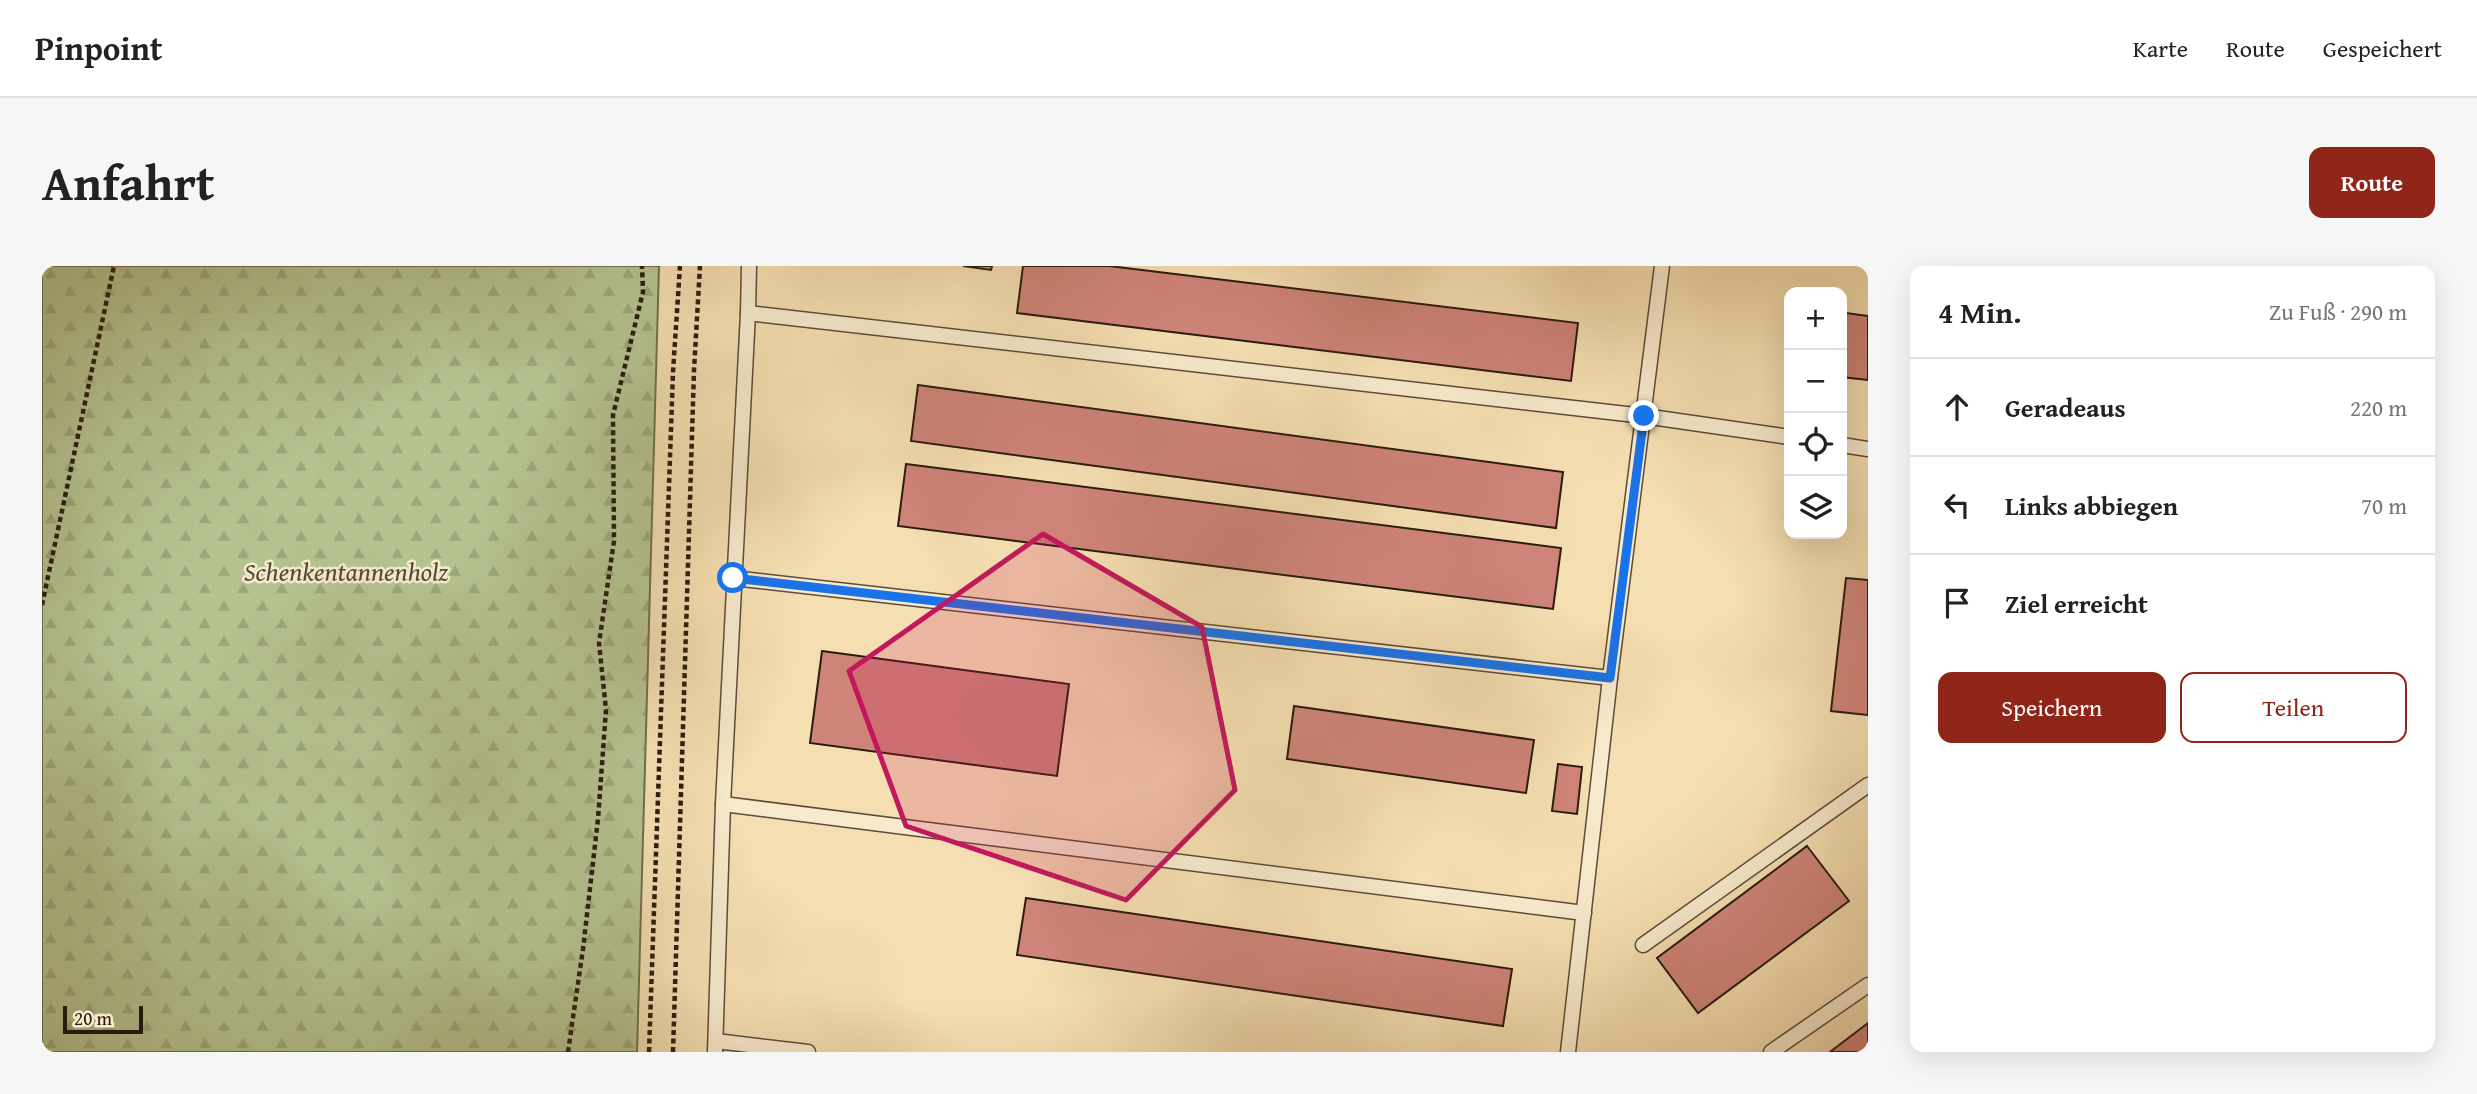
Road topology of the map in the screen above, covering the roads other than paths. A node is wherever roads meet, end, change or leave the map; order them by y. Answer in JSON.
{"nodes":[{"id":1,"x":749,"y":266,"type":"edge"},
{"id":2,"x":1662,"y":266,"type":"edge"},
{"id":3,"x":748,"y":313,"type":"junction"},
{"id":4,"x":1644,"y":416,"type":"junction"},
{"id":5,"x":1784,"y":436,"type":"edge"},
{"id":6,"x":1847,"y":446,"type":"edge"},
{"id":7,"x":1868,"y":449,"type":"edge"},
{"id":8,"x":733,"y":578,"type":"junction"},
{"id":9,"x":1610,"y":678,"type":"junction"},
{"id":10,"x":1868,"y":785,"type":"edge"},
{"id":11,"x":723,"y":804,"type":"junction"},
{"id":12,"x":1584,"y":913,"type":"junction"},
{"id":13,"x":1643,"y":945,"type":"dead end"},
{"id":14,"x":1868,"y":985,"type":"edge"},
{"id":15,"x":716,"y":1046,"type":"edge"},
{"id":16,"x":808,"y":1052,"type":"edge"},
{"id":17,"x":1568,"y":1052,"type":"edge"},
{"id":18,"x":1771,"y":1052,"type":"edge"}],
"edges":[{"from":1,"to":3,"type":"lane"},
{"from":2,"to":4,"type":"lane"},
{"from":3,"to":4,"type":"lane"},
{"from":3,"to":8,"type":"lane"},
{"from":4,"to":5,"type":"lane"},
{"from":4,"to":9,"type":"lane"},
{"from":6,"to":7,"type":"lane"},
{"from":8,"to":9,"type":"lane"},
{"from":8,"to":11,"type":"lane"},
{"from":9,"to":12,"type":"lane"},
{"from":10,"to":13,"type":"lane"},
{"from":11,"to":12,"type":"lane"},
{"from":11,"to":15,"type":"lane"},
{"from":12,"to":17,"type":"lane"},
{"from":14,"to":18,"type":"lane"},
{"from":15,"to":16,"type":"lane"}]}
